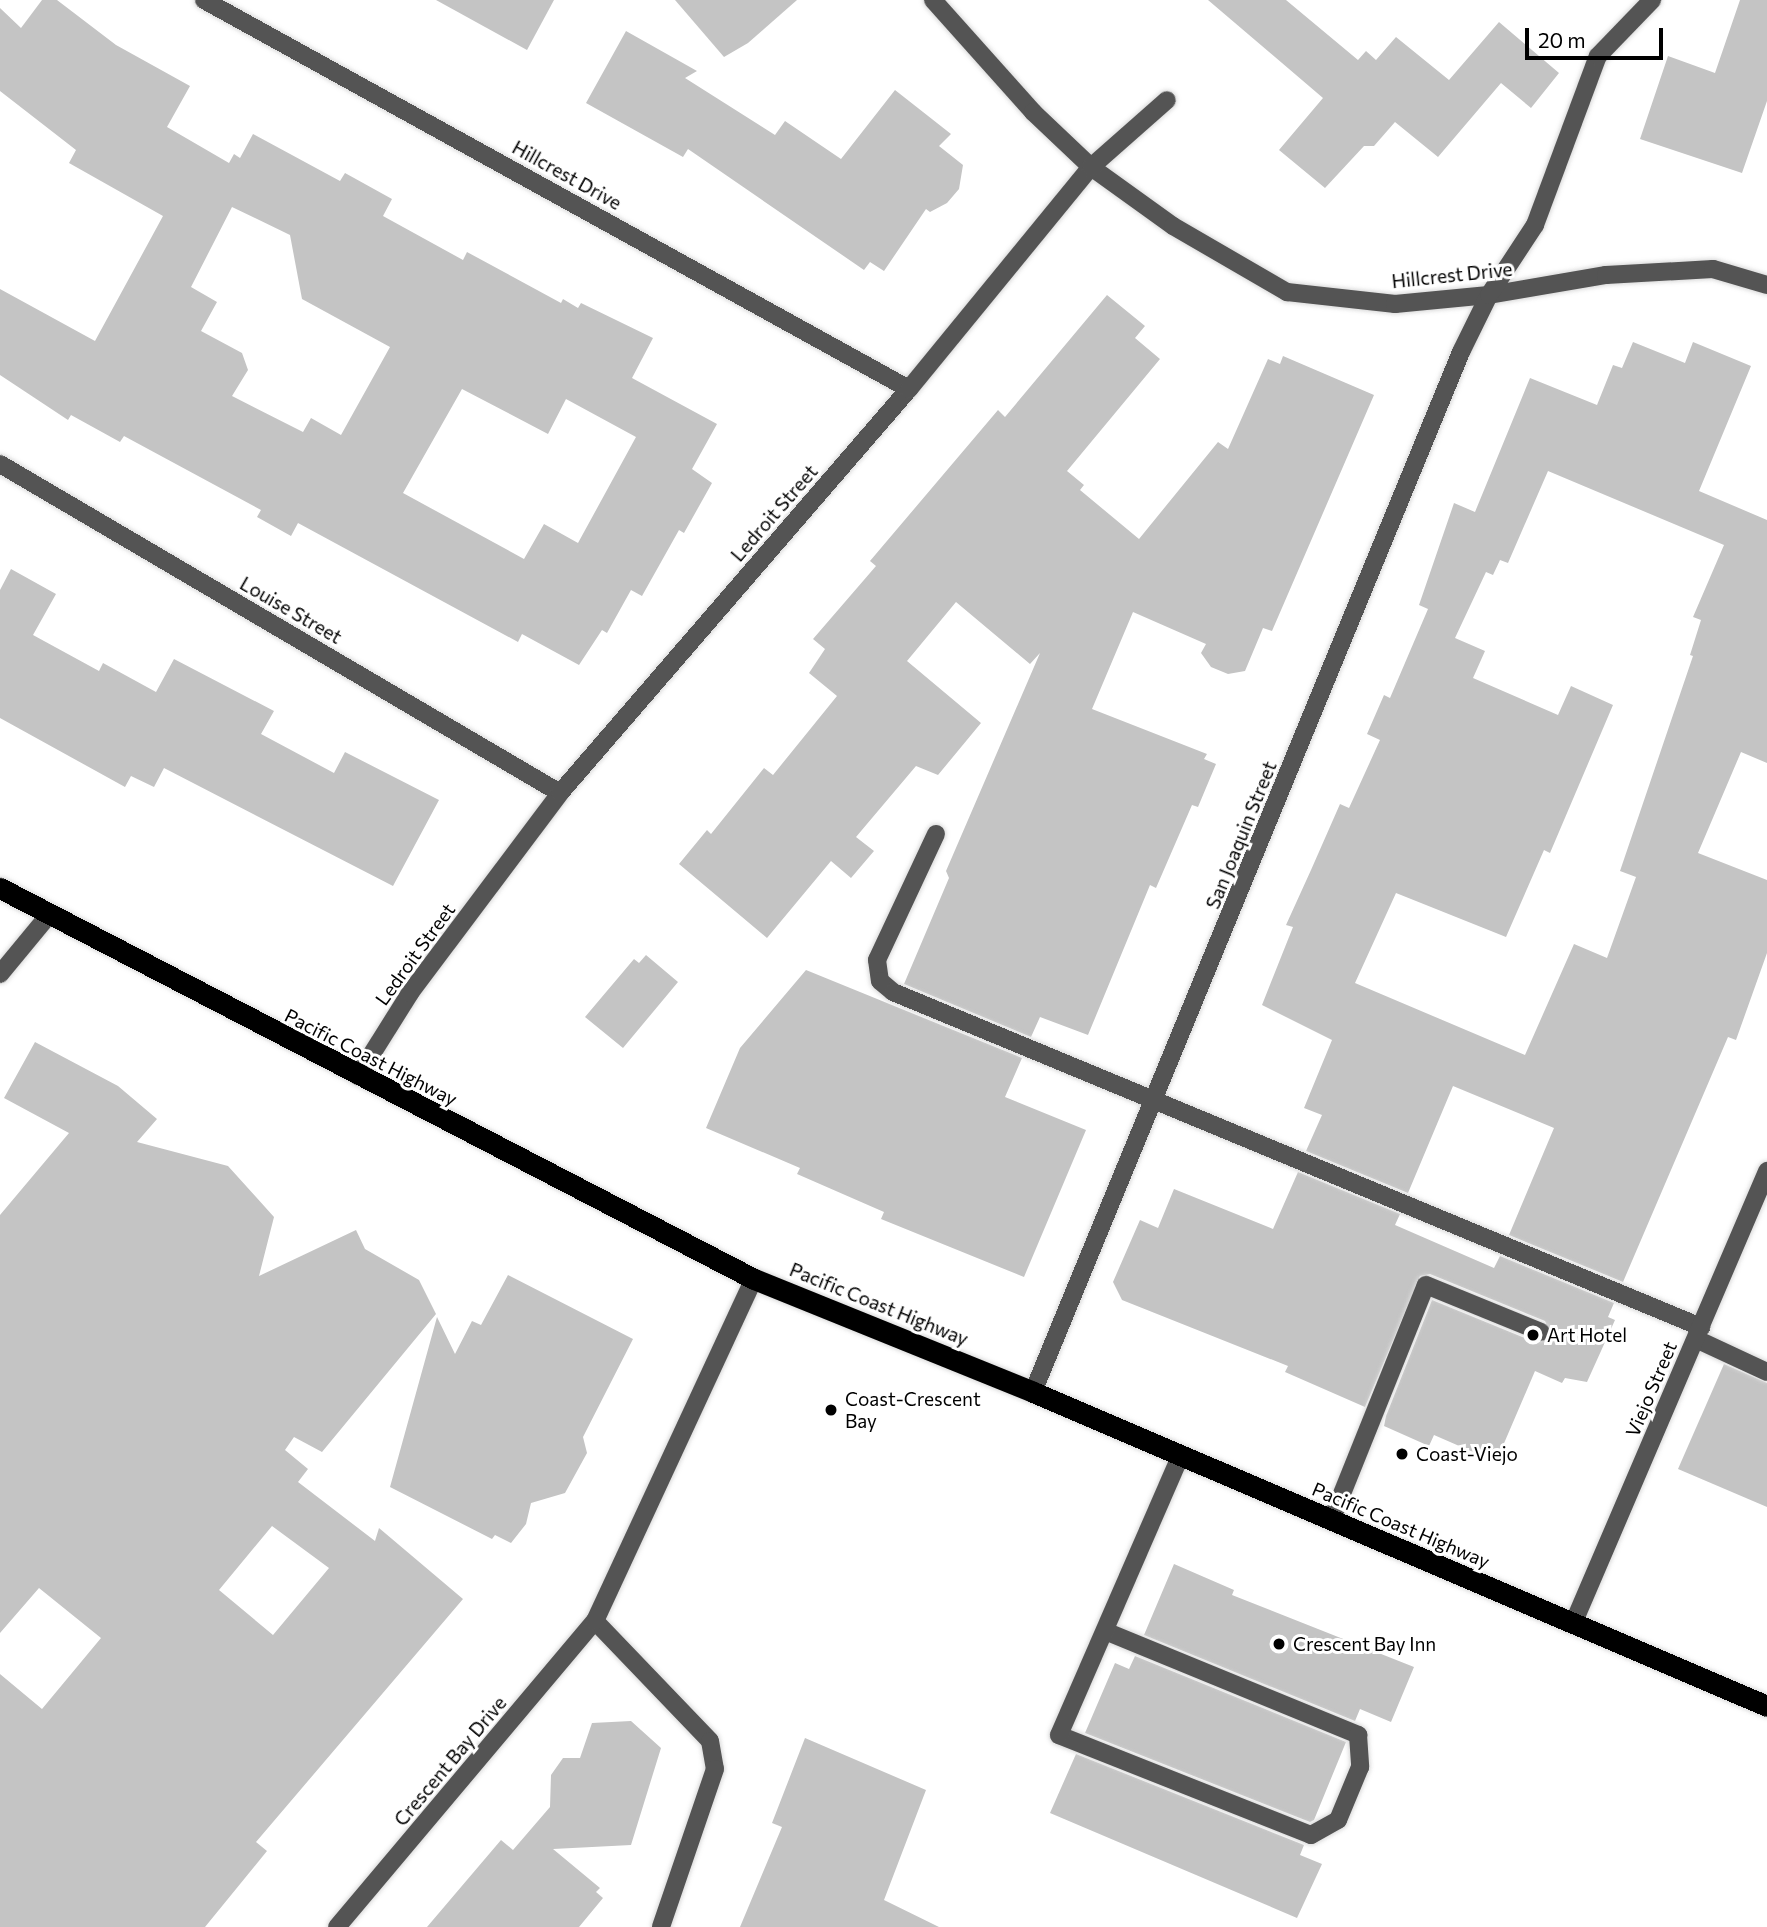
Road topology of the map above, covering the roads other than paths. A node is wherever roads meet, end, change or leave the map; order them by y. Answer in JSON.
{"nodes":[{"id":1,"x":204,"y":0,"type":"edge"},
{"id":2,"x":933,"y":0,"type":"edge"},
{"id":3,"x":1652,"y":0,"type":"edge"},
{"id":4,"x":1167,"y":100,"type":"dead end"},
{"id":5,"x":1091,"y":167,"type":"junction"},
{"id":6,"x":1766,"y":280,"type":"edge"},
{"id":7,"x":1489,"y":295,"type":"junction"},
{"id":8,"x":909,"y":388,"type":"junction"},
{"id":9,"x":0,"y":464,"type":"edge"},
{"id":10,"x":560,"y":793,"type":"junction"},
{"id":11,"x":936,"y":834,"type":"dead end"},
{"id":12,"x":0,"y":888,"type":"edge"},
{"id":13,"x":48,"y":916,"type":"junction"},
{"id":14,"x":0,"y":974,"type":"edge"},
{"id":15,"x":358,"y":1076,"type":"junction"},
{"id":16,"x":1154,"y":1103,"type":"junction"},
{"id":17,"x":1767,"y":1171,"type":"edge"},
{"id":18,"x":754,"y":1279,"type":"junction"},
{"id":19,"x":1541,"y":1332,"type":"dead end"},
{"id":20,"x":1699,"y":1333,"type":"junction"},
{"id":21,"x":1767,"y":1371,"type":"edge"},
{"id":22,"x":1033,"y":1392,"type":"junction"},
{"id":23,"x":1181,"y":1455,"type":"junction"},
{"id":24,"x":1331,"y":1521,"type":"junction"},
{"id":25,"x":595,"y":1621,"type":"junction"},
{"id":26,"x":1573,"y":1624,"type":"junction"},
{"id":27,"x":1105,"y":1631,"type":"junction"},
{"id":28,"x":1767,"y":1706,"type":"edge"},
{"id":29,"x":337,"y":1927,"type":"edge"},
{"id":30,"x":661,"y":1927,"type":"edge"}],
"edges":[{"from":1,"to":8,"type":"street","name":"Hillcrest Drive"},
{"from":2,"to":5,"type":"street"},
{"from":3,"to":7,"type":"street","name":"San Joaquin Street"},
{"from":4,"to":5,"type":"street","name":"Ledroit Street"},
{"from":5,"to":7,"type":"street","name":"Hillcrest Drive"},
{"from":5,"to":8,"type":"street","name":"Ledroit Street"},
{"from":6,"to":7,"type":"street","name":"Hillcrest Drive"},
{"from":7,"to":16,"type":"street","name":"San Joaquin Street"},
{"from":8,"to":10,"type":"street","name":"Ledroit Street"},
{"from":9,"to":10,"type":"street","name":"Louise Street"},
{"from":10,"to":15,"type":"street","name":"Ledroit Street"},
{"from":11,"to":16,"type":"street"},
{"from":12,"to":13,"type":"highway","name":"Pacific Coast Highway"},
{"from":13,"to":14,"type":"street"},
{"from":13,"to":15,"type":"highway","name":"Pacific Coast Highway"},
{"from":15,"to":18,"type":"highway","name":"Pacific Coast Highway"},
{"from":16,"to":20,"type":"street"},
{"from":16,"to":22,"type":"street","name":"San Joaquin Street"},
{"from":17,"to":20,"type":"street","name":"Viejo Street"},
{"from":18,"to":22,"type":"highway","name":"Pacific Coast Highway"},
{"from":18,"to":25,"type":"street","name":"Crescent Bay Drive"},
{"from":19,"to":24,"type":"street"},
{"from":20,"to":21,"type":"street"},
{"from":20,"to":26,"type":"street","name":"Viejo Street"},
{"from":22,"to":23,"type":"highway","name":"Pacific Coast Highway"},
{"from":23,"to":24,"type":"highway","name":"Pacific Coast Highway"},
{"from":23,"to":27,"type":"street"},
{"from":24,"to":26,"type":"highway","name":"Pacific Coast Highway"},
{"from":25,"to":29,"type":"street","name":"Crescent Bay Drive"},
{"from":25,"to":30,"type":"street"},
{"from":26,"to":28,"type":"highway","name":"Pacific Coast Highway"},
{"from":27,"to":27,"type":"street"}]}
